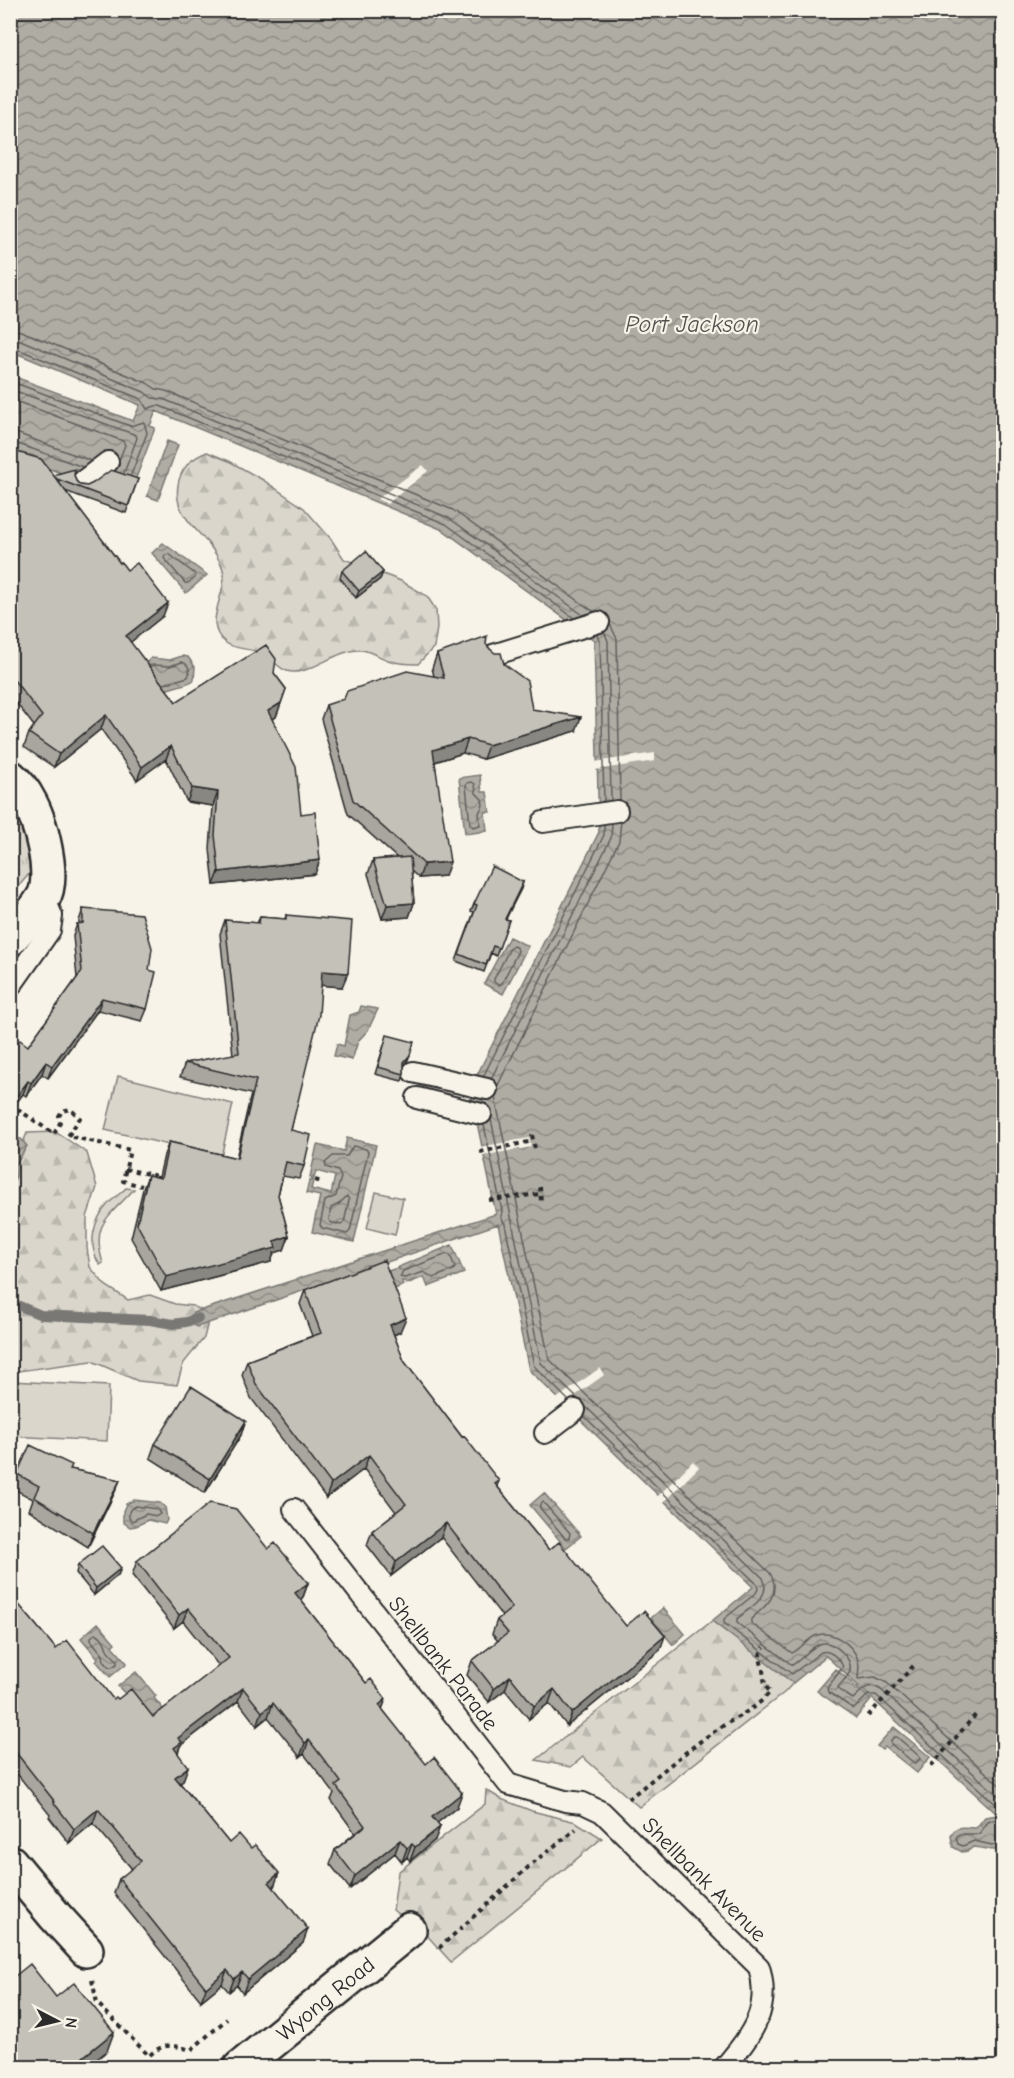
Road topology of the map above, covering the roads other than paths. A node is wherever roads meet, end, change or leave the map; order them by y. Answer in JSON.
{"nodes":[{"id":1,"x":108,"y":462,"type":"dead end"},
{"id":2,"x":83,"y":481,"type":"dead end"},
{"id":3,"x":599,"y":622,"type":"dead end"},
{"id":4,"x":493,"y":655,"type":"edge"},
{"id":5,"x":10,"y":777,"type":"edge"},
{"id":6,"x":617,"y":811,"type":"dead end"},
{"id":7,"x":543,"y":822,"type":"dead end"},
{"id":8,"x":44,"y":897,"type":"junction"},
{"id":9,"x":10,"y":939,"type":"edge"},
{"id":10,"x":10,"y":987,"type":"edge"},
{"id":11,"x":413,"y":1072,"type":"dead end"},
{"id":12,"x":487,"y":1089,"type":"dead end"},
{"id":13,"x":417,"y":1098,"type":"dead end"},
{"id":14,"x":481,"y":1114,"type":"dead end"},
{"id":15,"x":575,"y":1410,"type":"dead end"},
{"id":16,"x":545,"y":1433,"type":"dead end"},
{"id":17,"x":294,"y":1509,"type":"dead end"},
{"id":18,"x":583,"y":1803,"type":"joint"},
{"id":19,"x":10,"y":1862,"type":"edge"},
{"id":20,"x":409,"y":1930,"type":"dead end"},
{"id":21,"x":86,"y":1950,"type":"road end"},
{"id":22,"x":240,"y":2067,"type":"edge"},
{"id":23,"x":724,"y":2067,"type":"edge"}],
"edges":[{"from":1,"to":2,"type":"lane"},
{"from":3,"to":4,"type":"lane"},
{"from":5,"to":8,"type":"street"},
{"from":6,"to":7,"type":"lane"},
{"from":8,"to":9,"type":"street"},
{"from":8,"to":10,"type":"lane"},
{"from":11,"to":12,"type":"lane"},
{"from":13,"to":14,"type":"lane"},
{"from":15,"to":16,"type":"lane"},
{"from":17,"to":18,"type":"lane","name":"Shellbank Parade"},
{"from":18,"to":23,"type":"lane","name":"Shellbank Avenue"},
{"from":19,"to":21,"type":"street"},
{"from":20,"to":22,"type":"street","name":"Wyong Road"}]}
